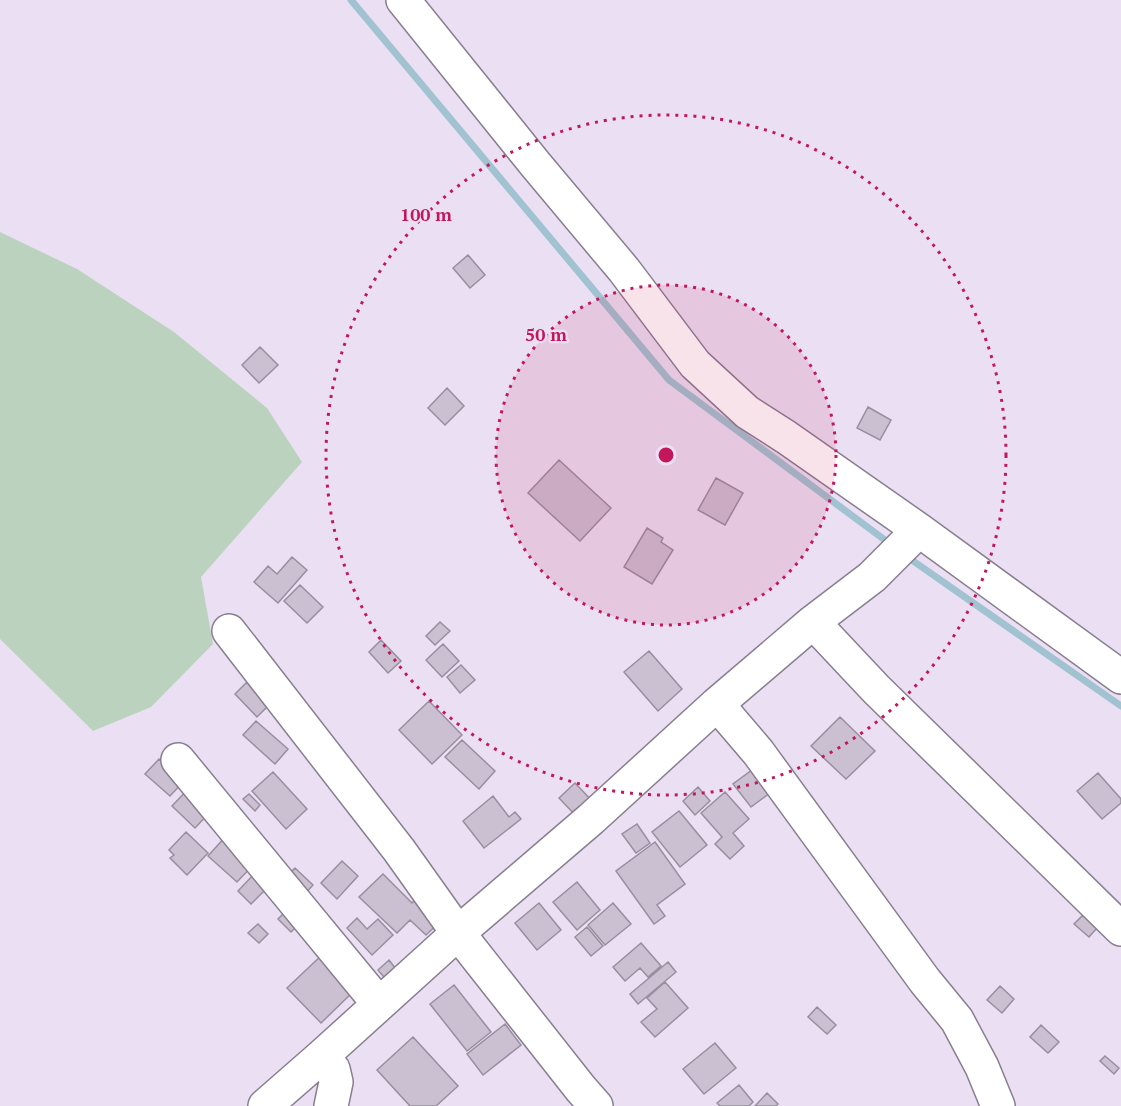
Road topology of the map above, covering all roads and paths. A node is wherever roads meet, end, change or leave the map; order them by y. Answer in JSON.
{"nodes":[{"id":1,"x":403,"y":0,"type":"edge"},
{"id":2,"x":915,"y":534,"type":"junction"},
{"id":3,"x":813,"y":622,"type":"junction"},
{"id":4,"x":229,"y":632,"type":"dead end"},
{"id":5,"x":1121,"y":677,"type":"edge"},
{"id":6,"x":717,"y":704,"type":"junction"},
{"id":7,"x":178,"y":760,"type":"dead end"},
{"id":8,"x":1121,"y":929,"type":"edge"},
{"id":9,"x":458,"y":933,"type":"junction"},
{"id":10,"x":379,"y":1004,"type":"junction"},
{"id":11,"x":321,"y":1057,"type":"junction"},
{"id":12,"x":265,"y":1106,"type":"edge"},
{"id":13,"x":331,"y":1106,"type":"edge"},
{"id":14,"x":596,"y":1106,"type":"edge"},
{"id":15,"x":998,"y":1106,"type":"edge"}],
"edges":[{"from":1,"to":2,"type":"street"},
{"from":2,"to":3,"type":"street"},
{"from":2,"to":5,"type":"street"},
{"from":3,"to":6,"type":"street"},
{"from":3,"to":8,"type":"street"},
{"from":4,"to":9,"type":"street"},
{"from":6,"to":9,"type":"street"},
{"from":6,"to":15,"type":"street"},
{"from":7,"to":10,"type":"street"},
{"from":9,"to":10,"type":"street"},
{"from":9,"to":14,"type":"street"},
{"from":10,"to":11,"type":"street"},
{"from":11,"to":12,"type":"street"},
{"from":11,"to":13,"type":"street"}]}
